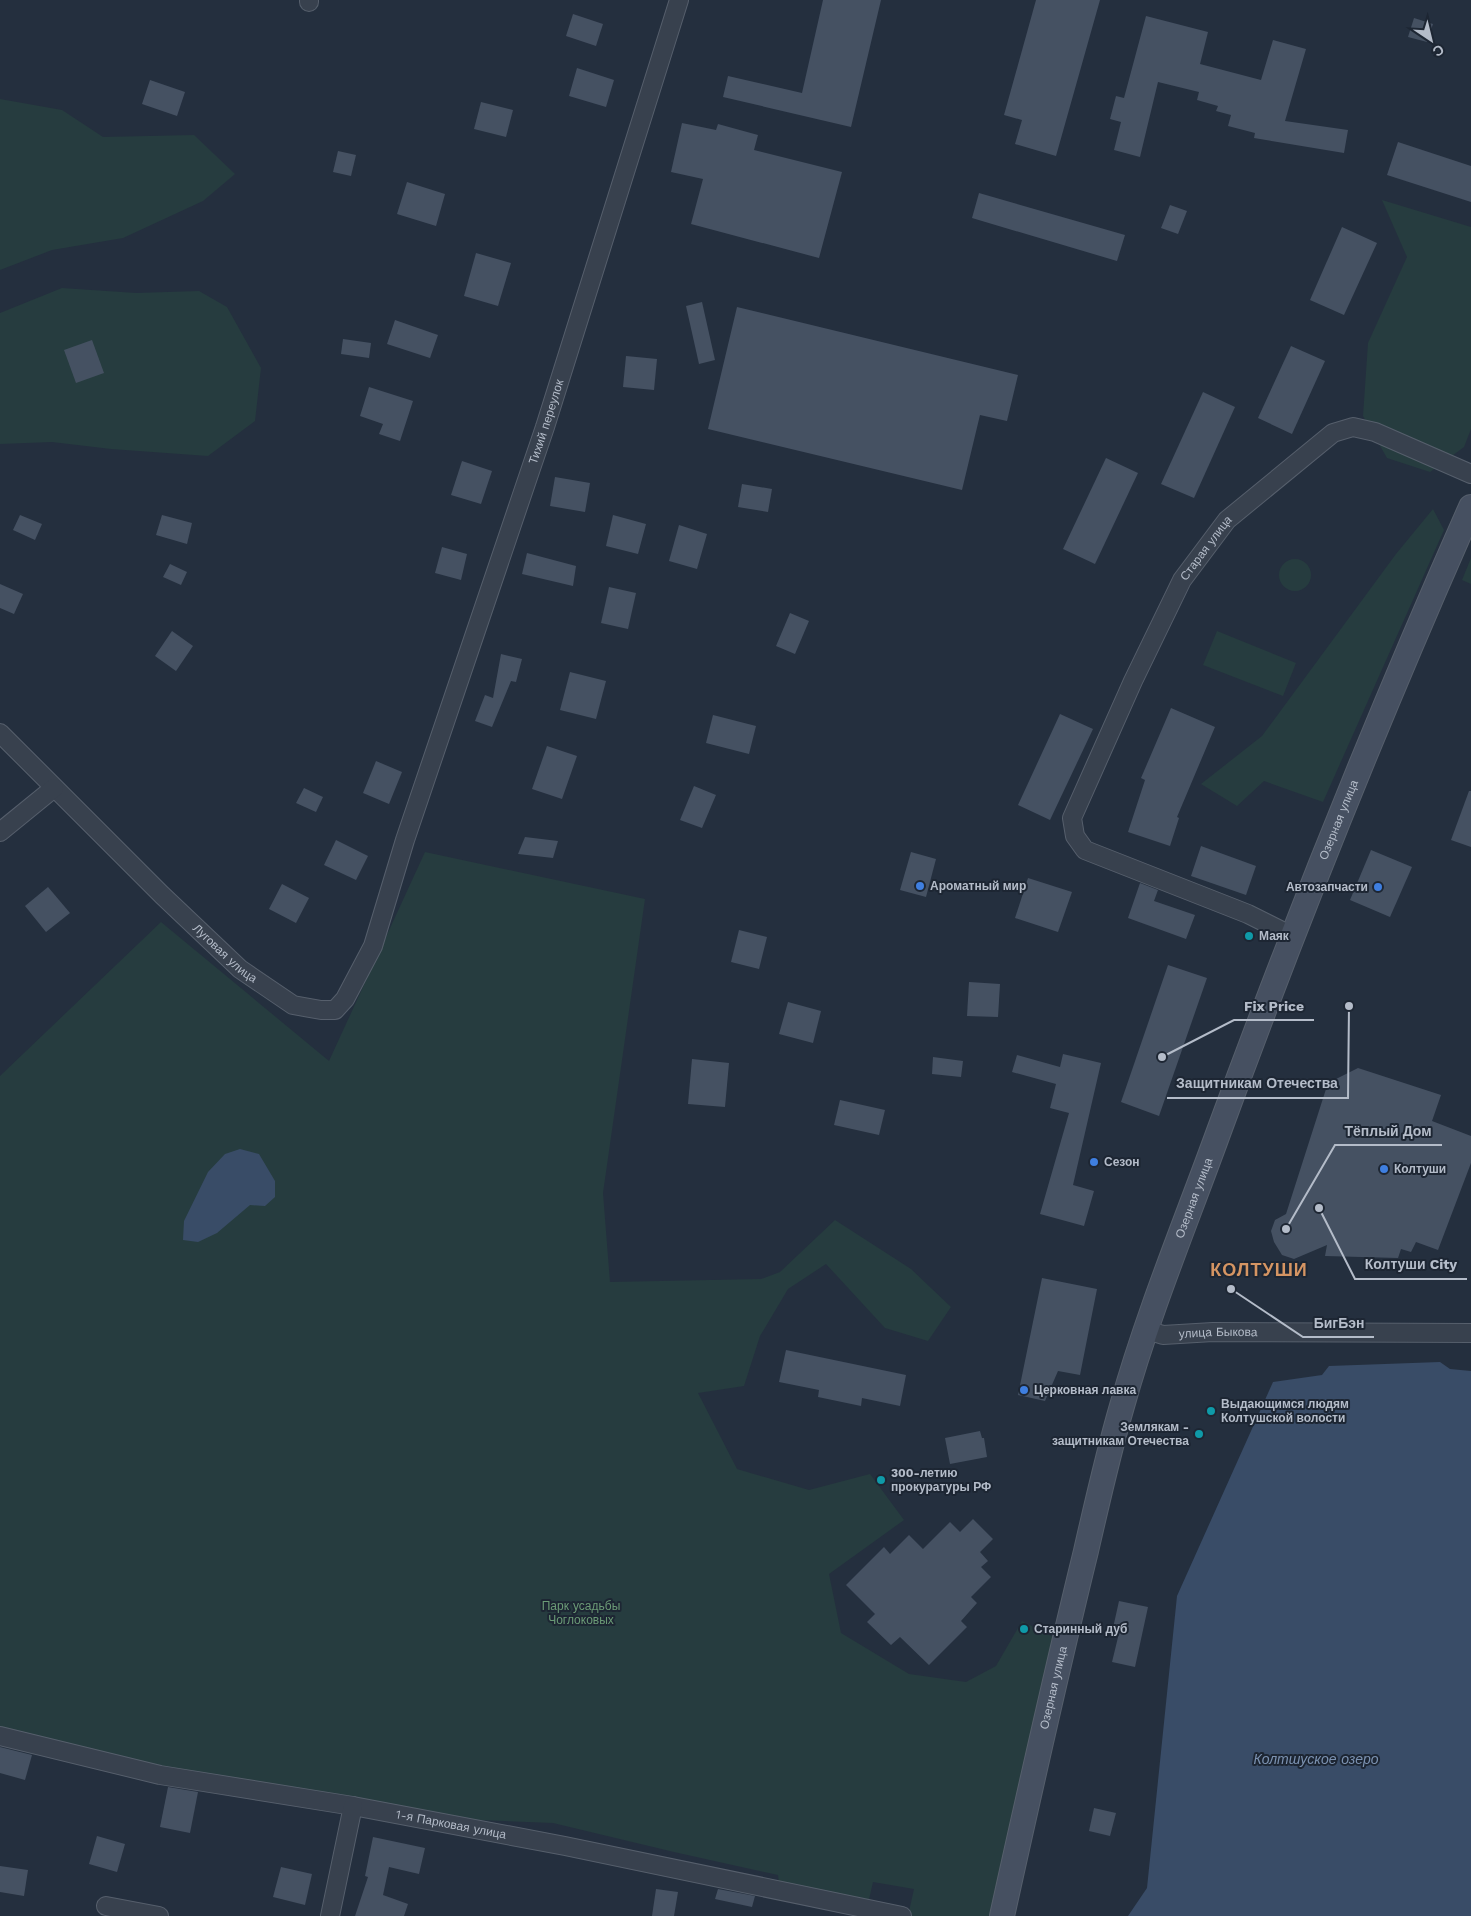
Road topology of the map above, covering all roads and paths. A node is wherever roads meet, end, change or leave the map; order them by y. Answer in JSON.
{"nodes":[{"id":1,"x":679,"y":0,"type":"edge"},
{"id":2,"x":1471,"y":474,"type":"edge"},
{"id":3,"x":1471,"y":507,"type":"edge"},
{"id":4,"x":0,"y":733,"type":"edge"},
{"id":5,"x":54,"y":788,"type":"junction"},
{"id":6,"x":0,"y":832,"type":"edge"},
{"id":7,"x":405,"y":840,"type":"joint"},
{"id":8,"x":1292,"y":936,"type":"junction"},
{"id":9,"x":1147,"y":1330,"type":"junction"},
{"id":10,"x":1471,"y":1333,"type":"edge"},
{"id":11,"x":0,"y":1736,"type":"edge"},
{"id":12,"x":353,"y":1806,"type":"junction"},
{"id":13,"x":106,"y":1906,"type":"dead end"},
{"id":14,"x":160,"y":1916,"type":"edge"},
{"id":15,"x":330,"y":1916,"type":"edge"},
{"id":16,"x":902,"y":1916,"type":"edge"},
{"id":17,"x":1002,"y":1916,"type":"edge"}],
"edges":[{"from":1,"to":7,"type":"street","name":"Тихий переулок"},
{"from":2,"to":8,"type":"street","name":"Старая улица"},
{"from":3,"to":8,"type":"main road","name":"Озерная улица"},
{"from":4,"to":5,"type":"street","name":"Луговая улица"},
{"from":5,"to":6,"type":"street"},
{"from":5,"to":7,"type":"street","name":"Луговая улица"},
{"from":8,"to":9,"type":"main road","name":"Озерная улица"},
{"from":9,"to":10,"type":"street","name":"улица Быкова"},
{"from":9,"to":17,"type":"main road","name":"Озерная улица"},
{"from":11,"to":12,"type":"street","name":"1-я Парковая улица"},
{"from":12,"to":15,"type":"street"},
{"from":12,"to":16,"type":"street","name":"1-я Парковая улица"},
{"from":13,"to":14,"type":"street"}]}
